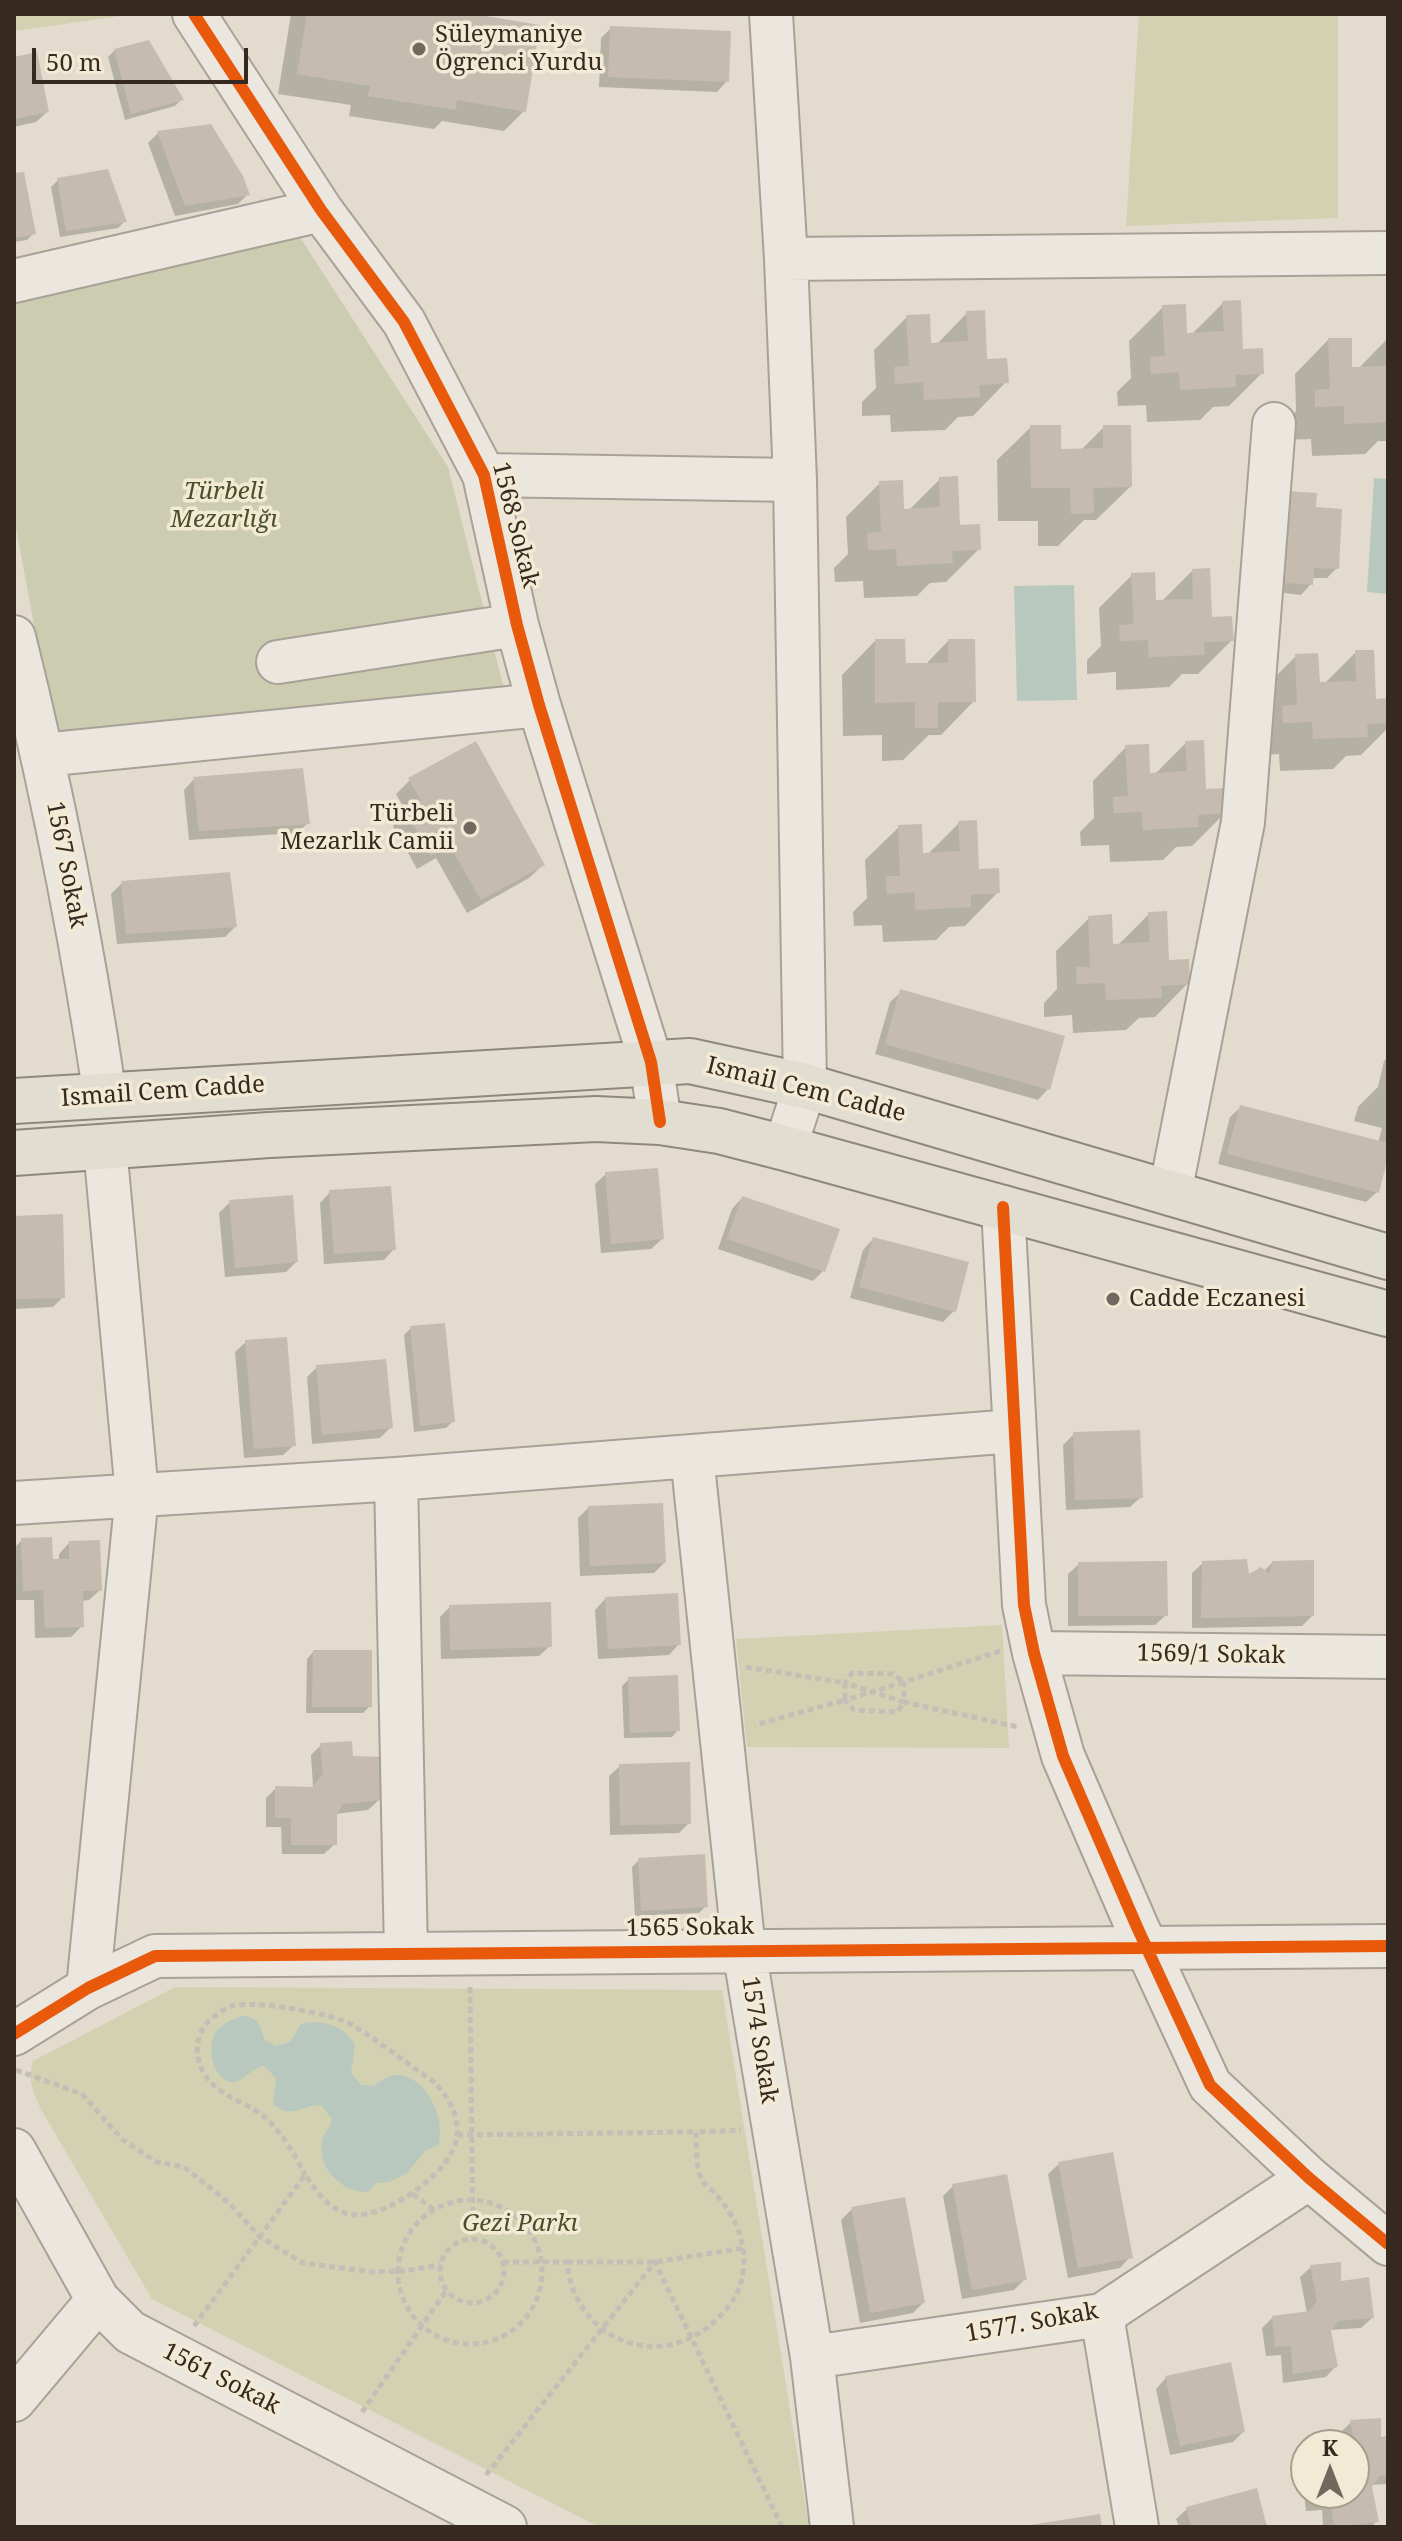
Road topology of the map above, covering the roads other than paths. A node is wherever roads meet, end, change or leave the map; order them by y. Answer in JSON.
{"nodes":[{"id":1,"x":194,"y":14,"type":"edge"},
{"id":2,"x":771,"y":14,"type":"edge"},
{"id":3,"x":321,"y":210,"type":"junction"},
{"id":4,"x":1388,"y":253,"type":"edge"},
{"id":5,"x":786,"y":259,"type":"junction"},
{"id":6,"x":14,"y":281,"type":"edge"},
{"id":7,"x":1274,"y":424,"type":"dead end"},
{"id":8,"x":484,"y":475,"type":"junction"},
{"id":9,"x":795,"y":480,"type":"junction"},
{"id":10,"x":517,"y":625,"type":"junction"},
{"id":11,"x":14,"y":637,"type":"edge"},
{"id":12,"x":278,"y":662,"type":"dead end"},
{"id":13,"x":539,"y":705,"type":"junction"},
{"id":14,"x":43,"y":755,"type":"junction"},
{"id":15,"x":651,"y":1062,"type":"junction"},
{"id":16,"x":805,"y":1086,"type":"junction"},
{"id":17,"x":105,"y":1096,"type":"junction"},
{"id":18,"x":14,"y":1101,"type":"edge"},
{"id":19,"x":660,"y":1122,"type":"junction"},
{"id":20,"x":105,"y":1147,"type":"junction"},
{"id":21,"x":785,"y":1148,"type":"junction"},
{"id":22,"x":14,"y":1153,"type":"edge"},
{"id":23,"x":1170,"y":1193,"type":"junction"},
{"id":24,"x":1003,"y":1207,"type":"junction"},
{"id":25,"x":1388,"y":1257,"type":"edge"},
{"id":26,"x":1388,"y":1314,"type":"edge"},
{"id":27,"x":1014,"y":1431,"type":"junction"},
{"id":28,"x":692,"y":1456,"type":"junction"},
{"id":29,"x":396,"y":1479,"type":"junction"},
{"id":30,"x":137,"y":1494,"type":"junction"},
{"id":31,"x":14,"y":1503,"type":"edge"},
{"id":32,"x":1021,"y":1651,"type":"junction"},
{"id":33,"x":1388,"y":1657,"type":"edge"},
{"id":34,"x":1388,"y":1946,"type":"edge"},
{"id":35,"x":1147,"y":1949,"type":"junction"},
{"id":36,"x":744,"y":1950,"type":"junction"},
{"id":37,"x":406,"y":1952,"type":"junction"},
{"id":38,"x":88,"y":1988,"type":"junction"},
{"id":39,"x":15,"y":2052,"type":"edge"},
{"id":40,"x":14,"y":2150,"type":"edge"},
{"id":41,"x":1309,"y":2178,"type":"junction"},
{"id":42,"x":1388,"y":2244,"type":"edge"},
{"id":43,"x":98,"y":2300,"type":"junction"},
{"id":44,"x":1102,"y":2315,"type":"junction"},
{"id":45,"x":812,"y":2357,"type":"junction"},
{"id":46,"x":14,"y":2400,"type":"edge"},
{"id":47,"x":503,"y":2526,"type":"edge"},
{"id":48,"x":832,"y":2527,"type":"edge"},
{"id":49,"x":1137,"y":2527,"type":"edge"}],
"edges":[{"from":1,"to":3,"type":"street","name":"1568 Sokak"},
{"from":2,"to":5,"type":"street"},
{"from":3,"to":6,"type":"street"},
{"from":3,"to":8,"type":"street","name":"1568 Sokak"},
{"from":4,"to":5,"type":"street"},
{"from":5,"to":9,"type":"street"},
{"from":7,"to":23,"type":"street"},
{"from":8,"to":9,"type":"street"},
{"from":8,"to":10,"type":"street","name":"1568 Sokak"},
{"from":9,"to":16,"type":"street"},
{"from":10,"to":12,"type":"street"},
{"from":10,"to":13,"type":"street","name":"1568 Sokak"},
{"from":11,"to":14,"type":"street","name":"1567 Sokak"},
{"from":13,"to":14,"type":"street"},
{"from":13,"to":15,"type":"street","name":"1568 Sokak"},
{"from":14,"to":17,"type":"street","name":"1567 Sokak"},
{"from":15,"to":16,"type":"main road","name":"Ismail Cem Cadde"},
{"from":15,"to":17,"type":"main road","name":"Ismail Cem Cadde"},
{"from":15,"to":19,"type":"street","name":"1568 Sokak"},
{"from":16,"to":21,"type":"street"},
{"from":16,"to":23,"type":"main road","name":"Ismail Cem Cadde"},
{"from":17,"to":18,"type":"main road","name":"Ismail Cem Cadde"},
{"from":19,"to":20,"type":"main road","name":"Ismail Cem Cadde"},
{"from":19,"to":21,"type":"main road","name":"Ismail Cem Cadde"},
{"from":20,"to":22,"type":"main road","name":"Ismail Cem Cadde"},
{"from":20,"to":30,"type":"street"},
{"from":21,"to":24,"type":"main road","name":"Ismail Cem Cadde"},
{"from":23,"to":25,"type":"main road","name":"Ismail Cem Cadde"},
{"from":24,"to":26,"type":"main road","name":"Ismail Cem Cadde"},
{"from":24,"to":27,"type":"street"},
{"from":27,"to":28,"type":"street"},
{"from":27,"to":32,"type":"street"},
{"from":28,"to":29,"type":"street"},
{"from":28,"to":36,"type":"street","name":"1574 Sokak"},
{"from":29,"to":30,"type":"street"},
{"from":29,"to":37,"type":"street"},
{"from":30,"to":31,"type":"street"},
{"from":30,"to":38,"type":"street"},
{"from":32,"to":33,"type":"street","name":"1569/1 Sokak"},
{"from":32,"to":35,"type":"street"},
{"from":34,"to":35,"type":"street","name":"1565 Sokak"},
{"from":35,"to":36,"type":"street","name":"1565 Sokak"},
{"from":35,"to":41,"type":"street"},
{"from":36,"to":37,"type":"street","name":"1565 Sokak"},
{"from":36,"to":45,"type":"street","name":"1574 Sokak"},
{"from":37,"to":38,"type":"street","name":"1565 Sokak"},
{"from":38,"to":39,"type":"street","name":"1565 Sokak"},
{"from":40,"to":43,"type":"street","name":"1561 Sokak"},
{"from":41,"to":42,"type":"street"},
{"from":41,"to":44,"type":"street","name":"1577. Sokak"},
{"from":43,"to":46,"type":"street"},
{"from":43,"to":47,"type":"street","name":"1561 Sokak"},
{"from":44,"to":45,"type":"street","name":"1577. Sokak"},
{"from":44,"to":49,"type":"street"},
{"from":45,"to":48,"type":"street","name":"1574 Sokak"}]}
